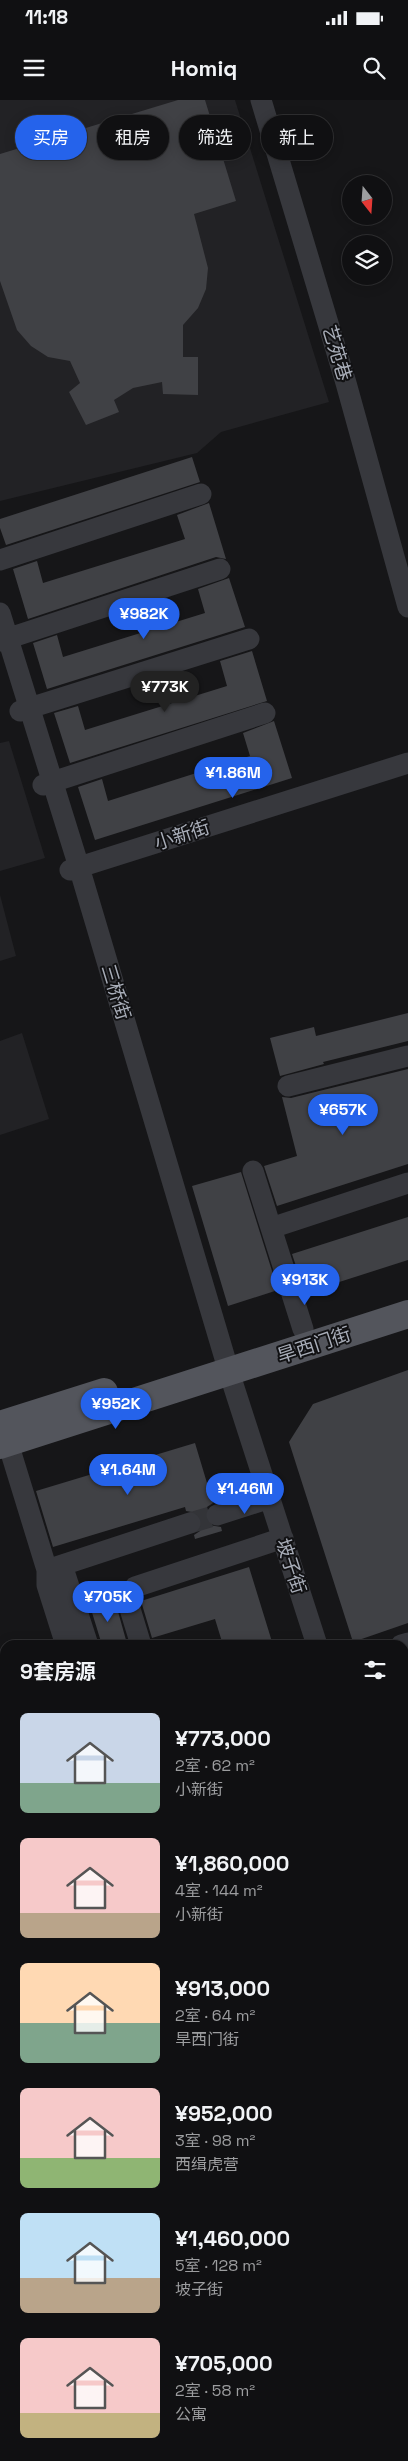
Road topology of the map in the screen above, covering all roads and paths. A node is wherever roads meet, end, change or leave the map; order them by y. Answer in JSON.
{"nodes":[{"id":1,"x":261,"y":100,"type":"edge"},
{"id":2,"x":201,"y":494,"type":"dead end"},
{"id":3,"x":0,"y":560,"type":"edge"},
{"id":4,"x":220,"y":569,"type":"dead end"},
{"id":5,"x":408,"y":607,"type":"edge"},
{"id":6,"x":0,"y":613,"type":"edge"},
{"id":7,"x":249,"y":639,"type":"dead end"},
{"id":8,"x":3,"y":642,"type":"edge"},
{"id":9,"x":25,"y":710,"type":"junction"},
{"id":10,"x":265,"y":713,"type":"dead end"},
{"id":11,"x":408,"y":763,"type":"edge"},
{"id":12,"x":48,"y":783,"type":"junction"},
{"id":13,"x":75,"y":869,"type":"junction"},
{"id":14,"x":408,"y":1056,"type":"edge"},
{"id":15,"x":288,"y":1086,"type":"dead end"},
{"id":16,"x":253,"y":1171,"type":"dead end"},
{"id":17,"x":408,"y":1183,"type":"edge"},
{"id":18,"x":271,"y":1228,"type":"junction"},
{"id":19,"x":408,"y":1295,"type":"edge"},
{"id":20,"x":408,"y":1314,"type":"edge"},
{"id":21,"x":303,"y":1329,"type":"junction"},
{"id":22,"x":222,"y":1364,"type":"junction"},
{"id":23,"x":3,"y":1438,"type":"edge"},
{"id":24,"x":265,"y":1500,"type":"junction"},
{"id":25,"x":217,"y":1515,"type":"tunnel mouth"},
{"id":26,"x":190,"y":1524,"type":"tunnel mouth"},
{"id":27,"x":278,"y":1540,"type":"junction"},
{"id":28,"x":54,"y":1567,"type":"junction"},
{"id":29,"x":64,"y":1640,"type":"edge"},
{"id":30,"x":86,"y":1640,"type":"edge"},
{"id":31,"x":139,"y":1640,"type":"edge"},
{"id":32,"x":305,"y":1640,"type":"edge"},
{"id":33,"x":315,"y":1640,"type":"edge"}],
"edges":[{"from":1,"to":5,"type":"street","name":"艺苑巷"},
{"from":2,"to":3,"type":"street"},
{"from":4,"to":8,"type":"street"},
{"from":6,"to":8,"type":"street","name":"三桥街"},
{"from":7,"to":9,"type":"street"},
{"from":8,"to":9,"type":"street","name":"三桥街"},
{"from":9,"to":12,"type":"street","name":"三桥街"},
{"from":10,"to":12,"type":"street"},
{"from":11,"to":13,"type":"street","name":"小新街"},
{"from":12,"to":13,"type":"street","name":"三桥街"},
{"from":13,"to":22,"type":"street","name":"三桥街"},
{"from":14,"to":15,"type":"street"},
{"from":16,"to":18,"type":"street"},
{"from":17,"to":18,"type":"street"},
{"from":18,"to":21,"type":"street"},
{"from":19,"to":21,"type":"main road","name":"旱西门街"},
{"from":20,"to":22,"type":"main road","name":"旱西门街"},
{"from":21,"to":22,"type":"main road","name":"旱西门街"},
{"from":22,"to":23,"type":"main road"},
{"from":22,"to":24,"type":"street","name":"坡子街"},
{"from":23,"to":28,"type":"street"},
{"from":24,"to":25,"type":"street"},
{"from":24,"to":27,"type":"street","name":"坡子街"},
{"from":26,"to":28,"type":"street"},
{"from":27,"to":31,"type":"street"},
{"from":27,"to":32,"type":"street","name":"坡子街"},
{"from":27,"to":33,"type":"street","name":"坡子街"},
{"from":28,"to":29,"type":"street"},
{"from":28,"to":30,"type":"street"}]}
